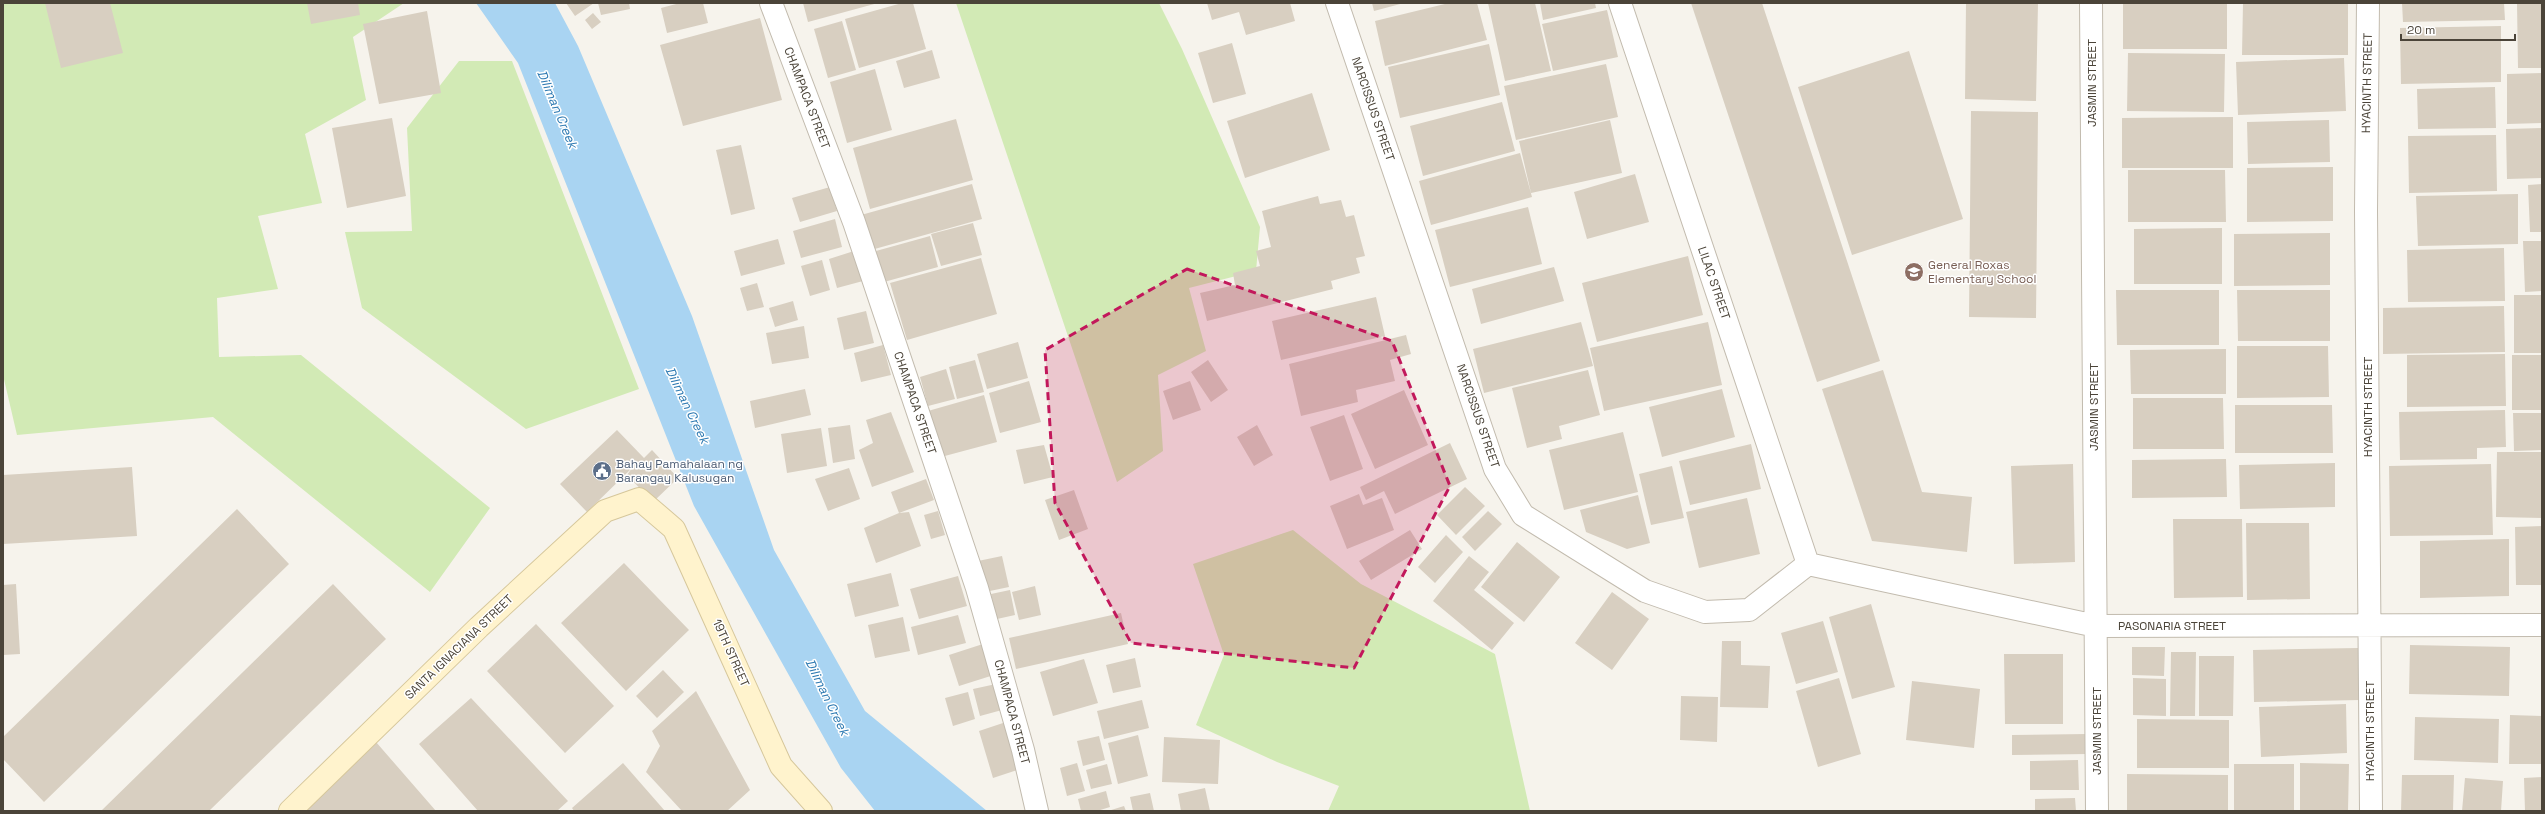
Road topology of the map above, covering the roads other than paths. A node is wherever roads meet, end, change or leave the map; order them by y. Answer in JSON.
{"nodes":[{"id":1,"x":770,"y":3,"type":"edge"},
{"id":2,"x":1337,"y":3,"type":"edge"},
{"id":3,"x":1620,"y":3,"type":"edge"},
{"id":4,"x":2091,"y":3,"type":"edge"},
{"id":5,"x":2368,"y":3,"type":"edge"},
{"id":6,"x":639,"y":499,"type":"joint"},
{"id":7,"x":1808,"y":564,"type":"junction"},
{"id":8,"x":2542,"y":625,"type":"edge"},
{"id":9,"x":2096,"y":626,"type":"junction"},
{"id":10,"x":2369,"y":626,"type":"junction"},
{"id":11,"x":290,"y":811,"type":"edge"},
{"id":12,"x":821,"y":811,"type":"edge"},
{"id":13,"x":1037,"y":811,"type":"edge"},
{"id":14,"x":2097,"y":811,"type":"edge"},
{"id":15,"x":2371,"y":811,"type":"edge"}],
"edges":[{"from":1,"to":13,"type":"street","name":"CHAMPACA STREET"},
{"from":2,"to":7,"type":"street","name":"NARCISSUS STREET"},
{"from":3,"to":7,"type":"street","name":"LILAC STREET"},
{"from":4,"to":9,"type":"street","name":"JASMIN STREET"},
{"from":5,"to":10,"type":"street","name":"HYACINTH STREET"},
{"from":6,"to":11,"type":"street","name":"SANTA IGNACIANA STREET"},
{"from":6,"to":12,"type":"street","name":"19TH STREET"},
{"from":7,"to":9,"type":"street","name":"PASONARIA STREET"},
{"from":8,"to":10,"type":"street","name":"PASONARIA STREET"},
{"from":9,"to":10,"type":"street","name":"PASONARIA STREET"},
{"from":9,"to":14,"type":"street","name":"JASMIN STREET"},
{"from":10,"to":15,"type":"street","name":"HYACINTH STREET"}]}
